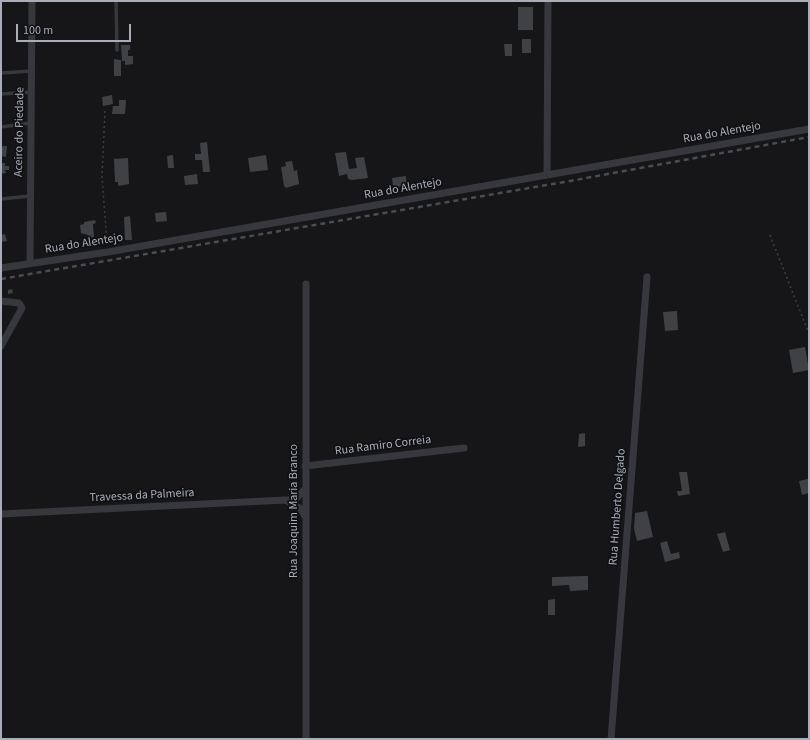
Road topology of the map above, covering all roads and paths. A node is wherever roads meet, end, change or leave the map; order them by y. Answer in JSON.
{"nodes":[{"id":1,"x":32,"y":1,"type":"edge"},
{"id":2,"x":116,"y":1,"type":"edge"},
{"id":3,"x":548,"y":1,"type":"edge"},
{"id":4,"x":117,"y":50,"type":"dead end"},
{"id":5,"x":32,"y":71,"type":"junction"},
{"id":6,"x":1,"y":73,"type":"edge"},
{"id":7,"x":32,"y":92,"type":"junction"},
{"id":8,"x":1,"y":94,"type":"edge"},
{"id":9,"x":105,"y":111,"type":"dead end"},
{"id":10,"x":31,"y":123,"type":"junction"},
{"id":11,"x":1,"y":127,"type":"edge"},
{"id":12,"x":809,"y":129,"type":"edge"},
{"id":13,"x":547,"y":174,"type":"junction"},
{"id":14,"x":30,"y":196,"type":"junction"},
{"id":15,"x":1,"y":199,"type":"edge"},
{"id":16,"x":770,"y":235,"type":"dead end"},
{"id":17,"x":108,"y":252,"type":"junction"},
{"id":18,"x":30,"y":263,"type":"junction"},
{"id":19,"x":1,"y":268,"type":"edge"},
{"id":20,"x":647,"y":277,"type":"dead end"},
{"id":21,"x":306,"y":284,"type":"dead end"},
{"id":22,"x":1,"y":301,"type":"edge"},
{"id":23,"x":809,"y":334,"type":"edge"},
{"id":24,"x":1,"y":346,"type":"edge"},
{"id":25,"x":464,"y":448,"type":"dead end"},
{"id":26,"x":305,"y":466,"type":"junction"},
{"id":27,"x":305,"y":489,"type":"junction"},
{"id":28,"x":285,"y":500,"type":"junction"},
{"id":29,"x":1,"y":514,"type":"edge"},
{"id":30,"x":305,"y":517,"type":"junction"},
{"id":31,"x":306,"y":739,"type":"edge"},
{"id":32,"x":611,"y":739,"type":"edge"}],
"edges":[{"from":1,"to":5,"type":"street","name":"Aceiro do Piedade"},
{"from":2,"to":4,"type":"lane"},
{"from":3,"to":13,"type":"street"},
{"from":5,"to":6,"type":"lane"},
{"from":5,"to":7,"type":"street","name":"Aceiro do Piedade"},
{"from":7,"to":8,"type":"lane"},
{"from":7,"to":10,"type":"street","name":"Aceiro do Piedade"},
{"from":9,"to":17,"type":"path"},
{"from":10,"to":11,"type":"lane"},
{"from":10,"to":14,"type":"street","name":"Aceiro do Piedade"},
{"from":12,"to":13,"type":"street","name":"Rua do Alentejo"},
{"from":13,"to":17,"type":"street","name":"Rua do Alentejo"},
{"from":14,"to":15,"type":"lane"},
{"from":14,"to":18,"type":"street","name":"Aceiro do Piedade"},
{"from":16,"to":23,"type":"path"},
{"from":17,"to":18,"type":"street","name":"Rua do Alentejo"},
{"from":18,"to":19,"type":"street","name":"Rua do Alentejo"},
{"from":20,"to":32,"type":"street","name":"Rua Humberto Delgado"},
{"from":21,"to":26,"type":"street","name":"Rua Joaquim Maria Branco"},
{"from":22,"to":24,"type":"street"},
{"from":25,"to":26,"type":"street","name":"Rua Ramiro Correia"},
{"from":26,"to":27,"type":"street","name":"Rua Joaquim Maria Branco"},
{"from":27,"to":28,"type":"street","name":"Travessa da Palmeira"},
{"from":27,"to":30,"type":"street","name":"Rua Joaquim Maria Branco"},
{"from":28,"to":29,"type":"street","name":"Travessa da Palmeira"},
{"from":28,"to":30,"type":"street"},
{"from":30,"to":31,"type":"street","name":"Rua Joaquim Maria Branco"}]}
